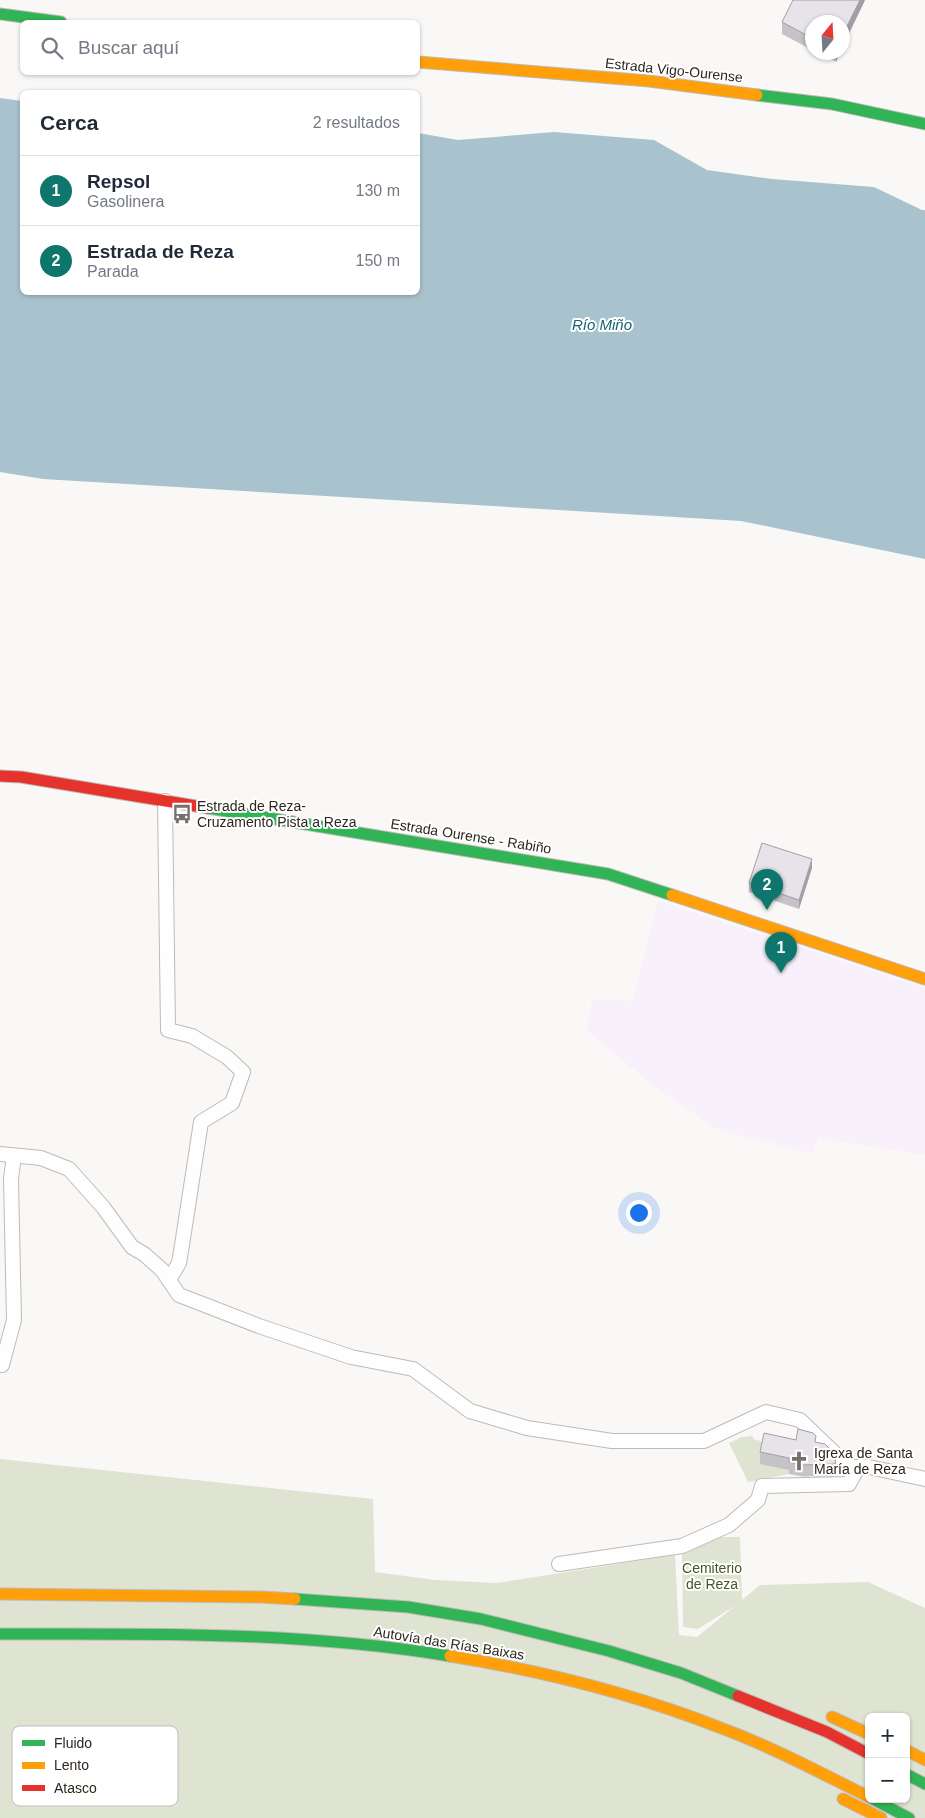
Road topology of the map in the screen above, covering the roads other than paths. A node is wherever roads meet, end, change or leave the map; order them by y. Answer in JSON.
{"nodes":[{"id":1,"x":0,"y":14,"type":"edge"},
{"id":2,"x":46,"y":20,"type":"edge"},
{"id":3,"x":420,"y":62,"type":"edge"},
{"id":4,"x":925,"y":124,"type":"edge"},
{"id":5,"x":0,"y":776,"type":"edge"},
{"id":6,"x":166,"y":801,"type":"junction"},
{"id":7,"x":925,"y":979,"type":"edge"},
{"id":8,"x":7,"y":1155,"type":"edge"},
{"id":9,"x":169,"y":1280,"type":"junction"},
{"id":10,"x":2,"y":1365,"type":"dead end"},
{"id":11,"x":858,"y":1467,"type":"junction"},
{"id":12,"x":925,"y":1479,"type":"edge"},
{"id":13,"x":559,"y":1564,"type":"dead end"},
{"id":14,"x":0,"y":1594,"type":"edge"},
{"id":15,"x":261,"y":1597,"type":"junction"},
{"id":16,"x":474,"y":1606,"type":"dead end"},
{"id":17,"x":0,"y":1634,"type":"edge"},
{"id":18,"x":825,"y":1714,"type":"dead end"},
{"id":19,"x":865,"y":1732,"type":"edge"},
{"id":20,"x":865,"y":1752,"type":"edge"},
{"id":21,"x":910,"y":1752,"type":"edge"},
{"id":22,"x":788,"y":1757,"type":"junction"},
{"id":23,"x":925,"y":1760,"type":"edge"},
{"id":24,"x":910,"y":1776,"type":"edge"},
{"id":25,"x":925,"y":1784,"type":"edge"},
{"id":26,"x":865,"y":1795,"type":"edge"},
{"id":27,"x":881,"y":1803,"type":"edge"},
{"id":28,"x":881,"y":1818,"type":"edge"},
{"id":29,"x":909,"y":1818,"type":"edge"}],
"edges":[{"from":1,"to":2,"type":"main road"},
{"from":3,"to":4,"type":"main road","name":"Estrada Vigo-Ourense"},
{"from":5,"to":6,"type":"main road","name":"Estrada Ourense - Rabiño"},
{"from":6,"to":7,"type":"main road","name":"Estrada Ourense - Rabiño"},
{"from":6,"to":9,"type":"street"},
{"from":8,"to":9,"type":"street"},
{"from":8,"to":10,"type":"street"},
{"from":9,"to":11,"type":"street"},
{"from":11,"to":12,"type":"street"},
{"from":11,"to":13,"type":"street"},
{"from":14,"to":15,"type":"main road","name":"Autovía das Rías Baixas"},
{"from":15,"to":16,"type":"main road"},
{"from":15,"to":20,"type":"main road","name":"Autovía das Rías Baixas"},
{"from":17,"to":22,"type":"main road","name":"Autovía das Rías Baixas"},
{"from":18,"to":19,"type":"main road"},
{"from":21,"to":23,"type":"main road"},
{"from":22,"to":26,"type":"main road","name":"Autovía das Rías Baixas"},
{"from":22,"to":28,"type":"main road"},
{"from":24,"to":25,"type":"main road"},
{"from":27,"to":29,"type":"main road"}]}
